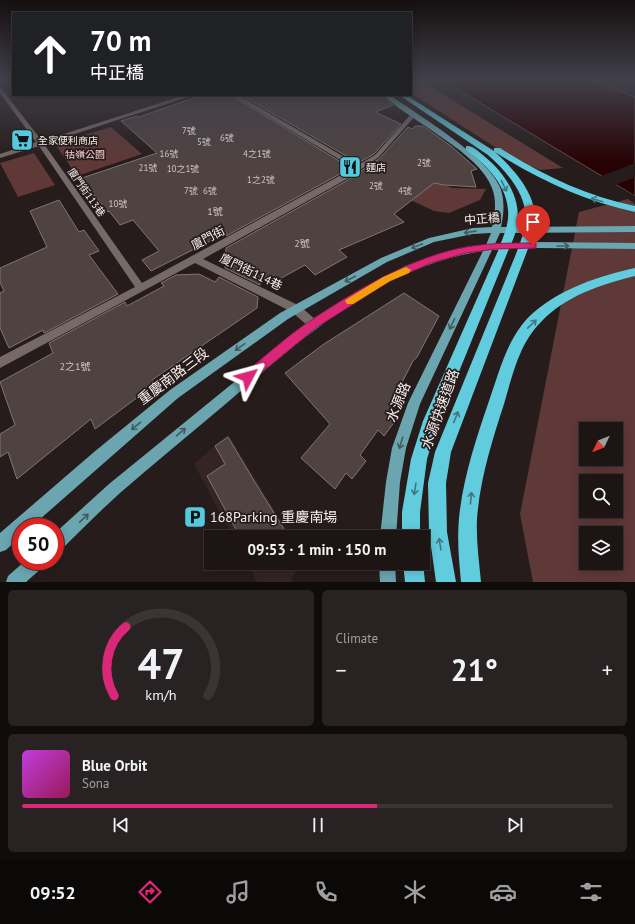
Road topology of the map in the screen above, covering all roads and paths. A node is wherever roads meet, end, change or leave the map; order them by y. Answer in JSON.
{"nodes":[{"id":1,"x":13,"y":107,"type":"edge"},
{"id":2,"x":154,"y":107,"type":"edge"},
{"id":3,"x":255,"y":107,"type":"edge"},
{"id":4,"x":402,"y":107,"type":"edge"},
{"id":5,"x":409,"y":107,"type":"edge"},
{"id":6,"x":421,"y":107,"type":"edge"},
{"id":7,"x":429,"y":107,"type":"edge"},
{"id":8,"x":413,"y":115,"type":"junction"},
{"id":9,"x":41,"y":143,"type":"junction"},
{"id":10,"x":0,"y":156,"type":"edge"},
{"id":11,"x":477,"y":157,"type":"junction"},
{"id":12,"x":359,"y":168,"type":"junction"},
{"id":13,"x":635,"y":210,"type":"edge"},
{"id":14,"x":635,"y":229,"type":"edge"},
{"id":15,"x":635,"y":246,"type":"edge"},
{"id":16,"x":195,"y":260,"type":"junction"},
{"id":17,"x":384,"y":260,"type":"joint"},
{"id":18,"x":635,"y":272,"type":"edge"},
{"id":19,"x":141,"y":288,"type":"junction"},
{"id":20,"x":296,"y":308,"type":"junction"},
{"id":21,"x":313,"y":324,"type":"junction"},
{"id":22,"x":0,"y":364,"type":"edge"},
{"id":23,"x":389,"y":530,"type":"edge"},
{"id":24,"x":411,"y":530,"type":"edge"},
{"id":25,"x":64,"y":536,"type":"edge"},
{"id":26,"x":0,"y":544,"type":"edge"},
{"id":27,"x":27,"y":570,"type":"edge"},
{"id":28,"x":387,"y":570,"type":"edge"},
{"id":29,"x":414,"y":570,"type":"edge"},
{"id":30,"x":14,"y":582,"type":"edge"},
{"id":31,"x":388,"y":582,"type":"edge"},
{"id":32,"x":415,"y":582,"type":"edge"},
{"id":33,"x":446,"y":582,"type":"edge"},
{"id":34,"x":471,"y":582,"type":"edge"}],
"edges":[{"from":1,"to":9,"type":"street","name":"廈門街113巷"},
{"from":2,"to":9,"type":"street"},
{"from":3,"to":12,"type":"street"},
{"from":4,"to":8,"type":"main road"},
{"from":5,"to":11,"type":"highway"},
{"from":33,"to":6,"type":"highway","name":"水源快速道路","one_way":true},
{"from":13,"to":7,"type":"highway","one_way":true},
{"from":8,"to":11,"type":"main road"},
{"from":8,"to":12,"type":"street","name":"廈門街"},
{"from":9,"to":10,"type":"street"},
{"from":9,"to":19,"type":"street","name":"廈門街113巷"},
{"from":11,"to":23,"type":"main road","name":"水源路","one_way":true},
{"from":11,"to":24,"type":"highway","name":"水源快速道路","one_way":true},
{"from":12,"to":16,"type":"street","name":"廈門街"},
{"from":14,"to":17,"type":"main road","name":"中正橋","one_way":true},
{"from":21,"to":15,"type":"main road","one_way":true},
{"from":16,"to":19,"type":"street","name":"廈門街"},
{"from":16,"to":20,"type":"street","name":"廈門街114巷"},
{"from":17,"to":20,"type":"main road","name":"重慶南路三段","one_way":true},
{"from":34,"to":18,"type":"highway","one_way":true},
{"from":19,"to":22,"type":"street","name":"廈門街"},
{"from":20,"to":21,"type":"street","name":"廈門街114巷"},
{"from":20,"to":26,"type":"main road","name":"重慶南路三段","one_way":true},
{"from":25,"to":21,"type":"main road","one_way":true},
{"from":27,"to":30,"type":"main road"},
{"from":28,"to":31,"type":"main road"},
{"from":29,"to":32,"type":"highway"}]}
